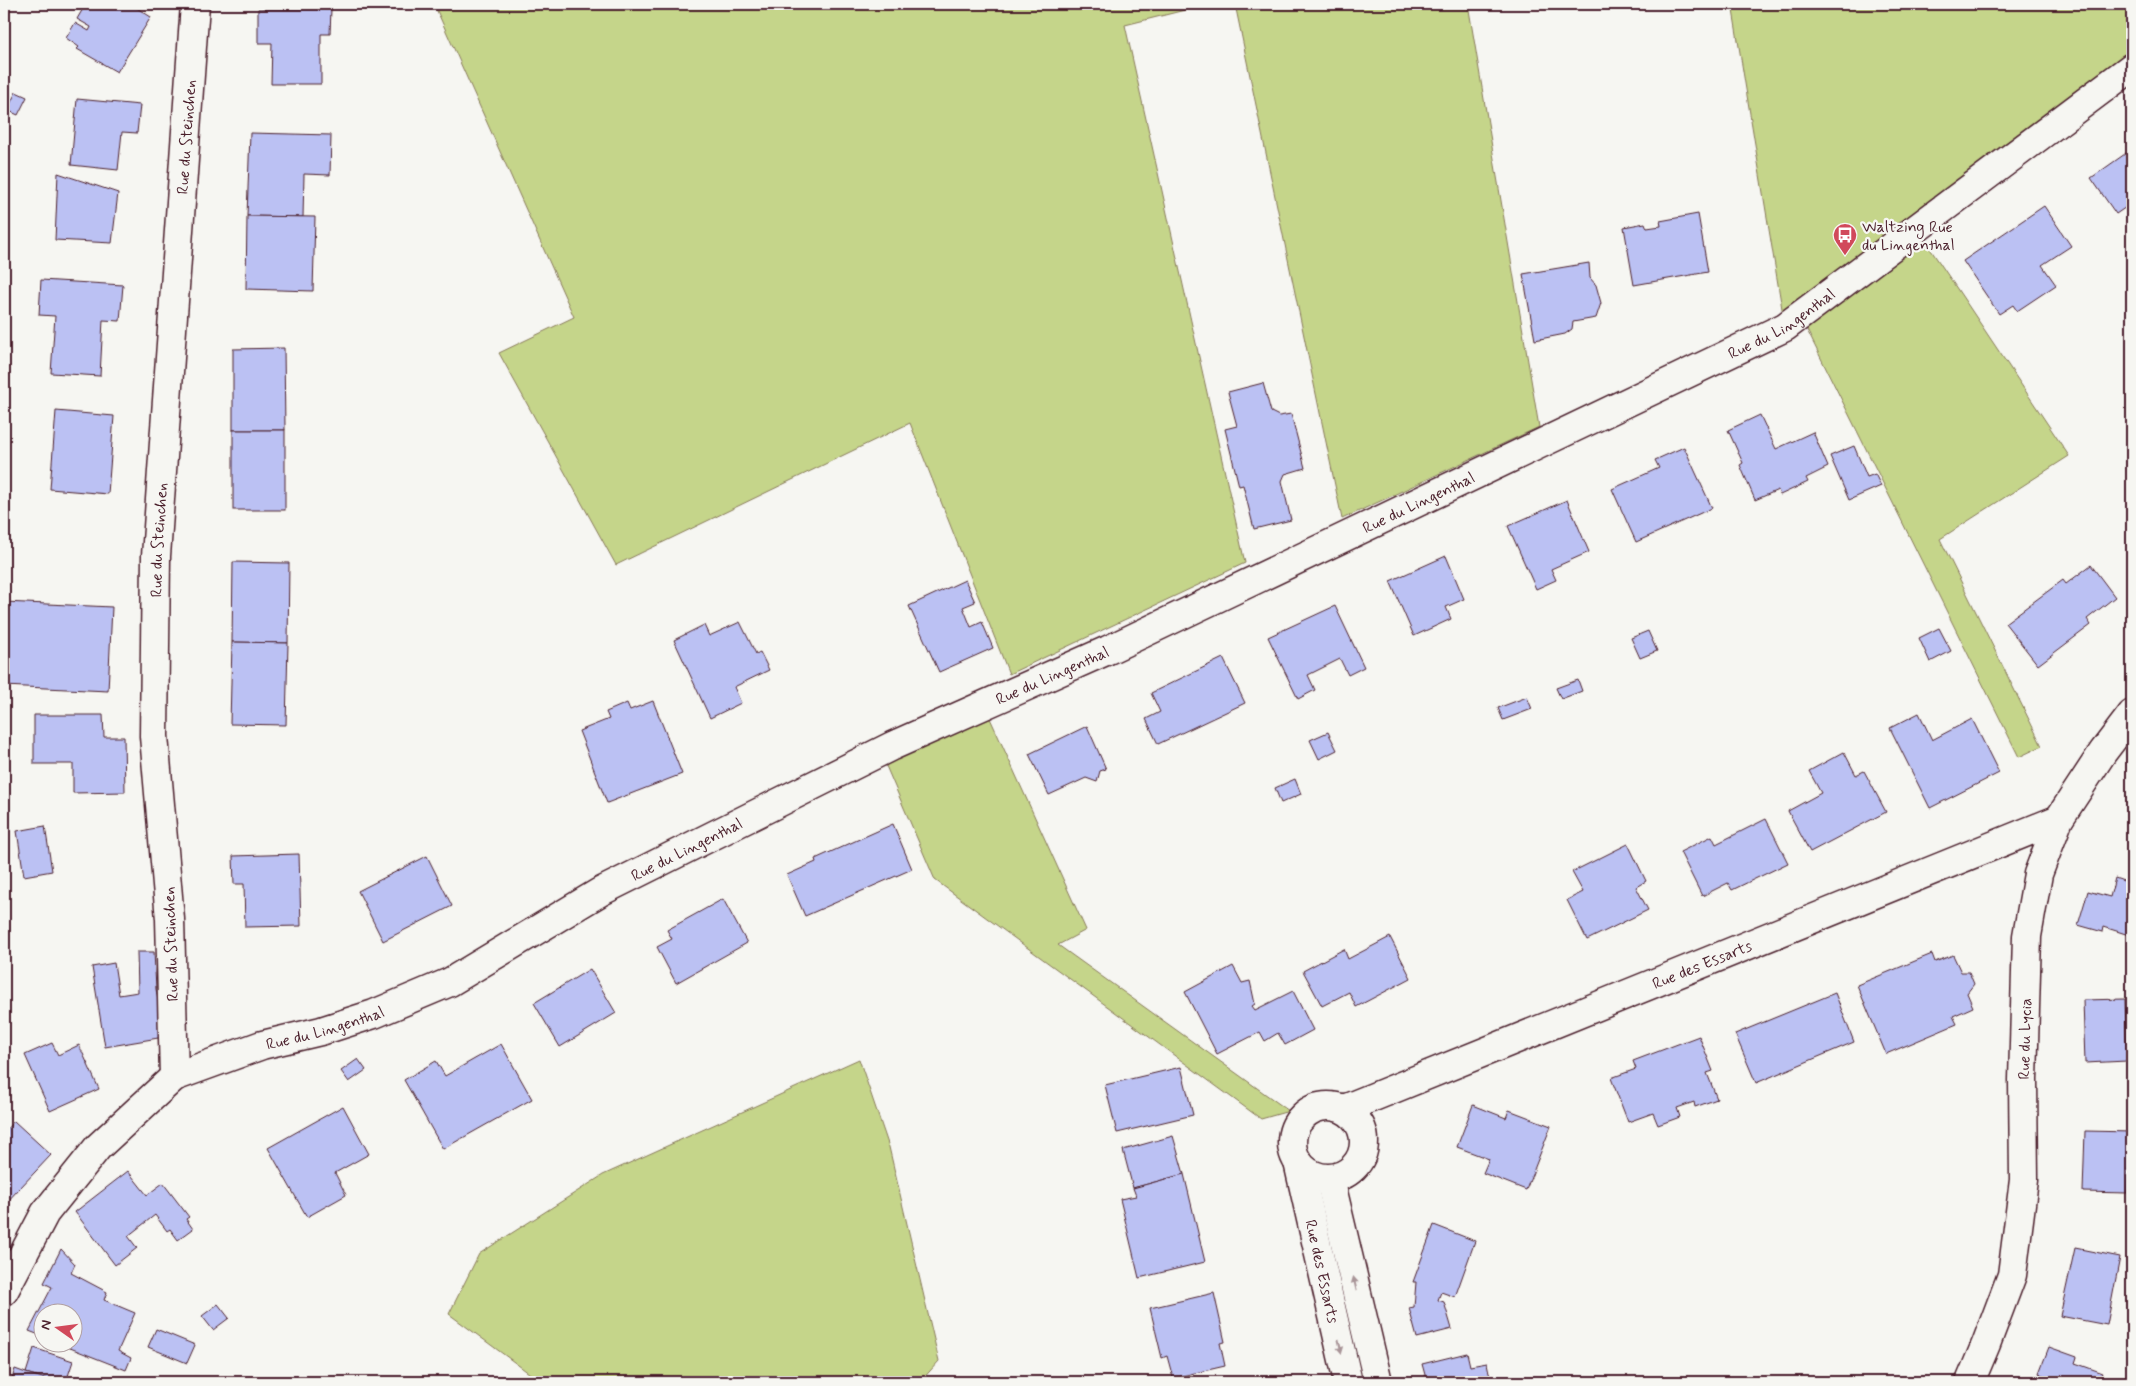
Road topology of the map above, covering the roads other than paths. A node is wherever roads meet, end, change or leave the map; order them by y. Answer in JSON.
{"nodes":[{"id":1,"x":195,"y":4,"type":"edge"},
{"id":2,"x":2132,"y":68,"type":"edge"},
{"id":3,"x":2132,"y":714,"type":"edge"},
{"id":4,"x":2059,"y":819,"type":"junction"},
{"id":5,"x":174,"y":1077,"type":"junction"},
{"id":6,"x":1344,"y":1110,"type":"junction"},
{"id":7,"x":1298,"y":1162,"type":"junction"},
{"id":8,"x":1330,"y":1178,"type":"junction"},
{"id":9,"x":4,"y":1291,"type":"edge"},
{"id":10,"x":1348,"y":1382,"type":"edge"},
{"id":11,"x":1378,"y":1382,"type":"edge"},
{"id":12,"x":1970,"y":1382,"type":"edge"}],
"edges":[{"from":1,"to":5,"type":"street","name":"Rue du Steinchen"},
{"from":2,"to":5,"type":"street","name":"Rue du Lingenthal"},
{"from":3,"to":4,"type":"street","name":"Rue du Lycia"},
{"from":4,"to":6,"type":"street","name":"Rue des Essarts"},
{"from":4,"to":12,"type":"street","name":"Rue du Lycia"},
{"from":5,"to":9,"type":"street","name":"Rue du Lingenthal"},
{"from":6,"to":7,"type":"street","name":"Rue des Essarts"},
{"from":6,"to":8,"type":"street"},
{"from":7,"to":8,"type":"street"},
{"from":7,"to":10,"type":"street","name":"Rue des Essarts","one_way":true},
{"from":11,"to":8,"type":"street","name":"Rue des Essarts","one_way":true}]}
